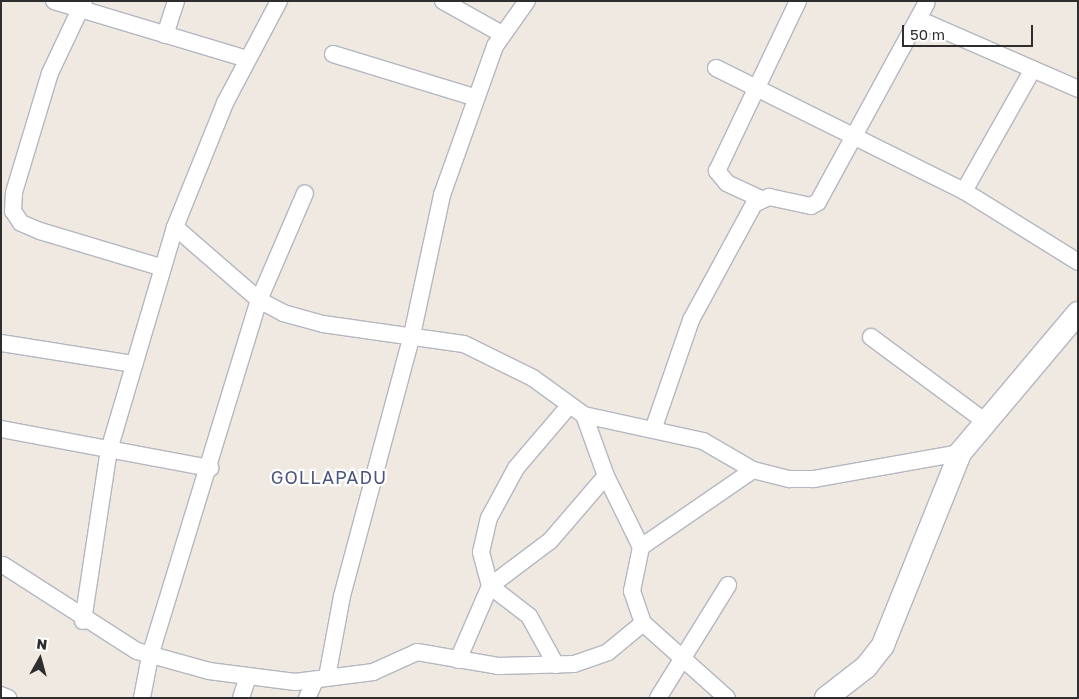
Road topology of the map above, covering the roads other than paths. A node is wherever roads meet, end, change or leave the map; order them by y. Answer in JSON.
{"nodes":[{"id":1,"x":54,"y":1,"type":"edge"},
{"id":2,"x":176,"y":1,"type":"edge"},
{"id":3,"x":279,"y":1,"type":"edge"},
{"id":4,"x":443,"y":1,"type":"edge"},
{"id":5,"x":527,"y":1,"type":"edge"},
{"id":6,"x":798,"y":1,"type":"edge"},
{"id":7,"x":926,"y":4,"type":"dead end"},
{"id":8,"x":83,"y":6,"type":"edge"},
{"id":9,"x":918,"y":19,"type":"junction"},
{"id":10,"x":502,"y":34,"type":"junction"},
{"id":11,"x":165,"y":35,"type":"junction"},
{"id":12,"x":333,"y":54,"type":"dead end"},
{"id":13,"x":246,"y":59,"type":"junction"},
{"id":14,"x":716,"y":68,"type":"dead end"},
{"id":15,"x":1033,"y":69,"type":"junction"},
{"id":16,"x":757,"y":85,"type":"junction"},
{"id":17,"x":1078,"y":89,"type":"edge"},
{"id":18,"x":474,"y":98,"type":"junction"},
{"id":19,"x":857,"y":134,"type":"junction"},
{"id":20,"x":964,"y":191,"type":"junction"},
{"id":21,"x":304,"y":193,"type":"dead end"},
{"id":22,"x":761,"y":198,"type":"junction"},
{"id":23,"x":175,"y":227,"type":"junction"},
{"id":24,"x":1078,"y":262,"type":"edge"},
{"id":25,"x":163,"y":268,"type":"junction"},
{"id":26,"x":260,"y":300,"type":"junction"},
{"id":27,"x":1078,"y":314,"type":"edge"},
{"id":28,"x":412,"y":335,"type":"junction"},
{"id":29,"x":871,"y":337,"type":"dead end"},
{"id":30,"x":1,"y":343,"type":"edge"},
{"id":31,"x":134,"y":364,"type":"junction"},
{"id":32,"x":569,"y":406,"type":"junction"},
{"id":33,"x":584,"y":415,"type":"junction"},
{"id":34,"x":986,"y":422,"type":"junction"},
{"id":35,"x":654,"y":427,"type":"junction"},
{"id":36,"x":1,"y":429,"type":"edge"},
{"id":37,"x":109,"y":450,"type":"junction"},
{"id":38,"x":960,"y":453,"type":"junction"},
{"id":39,"x":210,"y":468,"type":"junction"},
{"id":40,"x":753,"y":470,"type":"junction"},
{"id":41,"x":606,"y":476,"type":"junction"},
{"id":42,"x":641,"y":547,"type":"junction"},
{"id":43,"x":2,"y":564,"type":"edge"},
{"id":44,"x":728,"y":585,"type":"dead end"},
{"id":45,"x":490,"y":586,"type":"junction"},
{"id":46,"x":83,"y":621,"type":"junction"},
{"id":47,"x":643,"y":623,"type":"junction"},
{"id":48,"x":150,"y":656,"type":"junction"},
{"id":49,"x":681,"y":656,"type":"junction"},
{"id":50,"x":458,"y":660,"type":"junction"},
{"id":51,"x":556,"y":665,"type":"junction"},
{"id":52,"x":248,"y":677,"type":"junction"},
{"id":53,"x":321,"y":679,"type":"junction"},
{"id":54,"x":1,"y":695,"type":"edge"},
{"id":55,"x":8,"y":698,"type":"edge"},
{"id":56,"x":142,"y":698,"type":"edge"},
{"id":57,"x":241,"y":698,"type":"edge"},
{"id":58,"x":307,"y":698,"type":"edge"},
{"id":59,"x":658,"y":698,"type":"edge"},
{"id":60,"x":727,"y":698,"type":"edge"},
{"id":61,"x":826,"y":698,"type":"edge"}],
"edges":[{"from":1,"to":8,"type":"street"},
{"from":2,"to":11,"type":"street"},
{"from":3,"to":13,"type":"street"},
{"from":4,"to":10,"type":"street"},
{"from":5,"to":10,"type":"street"},
{"from":6,"to":16,"type":"street"},
{"from":7,"to":9,"type":"street"},
{"from":8,"to":11,"type":"street"},
{"from":8,"to":25,"type":"street"},
{"from":9,"to":15,"type":"street"},
{"from":9,"to":19,"type":"street"},
{"from":10,"to":18,"type":"street"},
{"from":11,"to":13,"type":"street"},
{"from":12,"to":18,"type":"street"},
{"from":13,"to":23,"type":"street"},
{"from":14,"to":16,"type":"street"},
{"from":15,"to":17,"type":"street"},
{"from":15,"to":20,"type":"street"},
{"from":16,"to":19,"type":"street"},
{"from":16,"to":22,"type":"street"},
{"from":18,"to":28,"type":"street"},
{"from":19,"to":20,"type":"street"},
{"from":19,"to":22,"type":"street"},
{"from":20,"to":24,"type":"street"},
{"from":21,"to":26,"type":"street"},
{"from":22,"to":35,"type":"street"},
{"from":23,"to":25,"type":"street"},
{"from":23,"to":26,"type":"street"},
{"from":25,"to":31,"type":"street"},
{"from":26,"to":28,"type":"street"},
{"from":26,"to":39,"type":"street"},
{"from":27,"to":34,"type":"street"},
{"from":28,"to":32,"type":"street"},
{"from":28,"to":53,"type":"street"},
{"from":29,"to":34,"type":"street"},
{"from":30,"to":31,"type":"street"},
{"from":31,"to":37,"type":"street"},
{"from":32,"to":33,"type":"street"},
{"from":32,"to":45,"type":"street"},
{"from":33,"to":35,"type":"street"},
{"from":33,"to":41,"type":"street"},
{"from":34,"to":38,"type":"street"},
{"from":35,"to":40,"type":"street"},
{"from":36,"to":37,"type":"street"},
{"from":37,"to":39,"type":"street"},
{"from":37,"to":46,"type":"street"},
{"from":38,"to":40,"type":"street"},
{"from":38,"to":61,"type":"street"},
{"from":39,"to":48,"type":"street"},
{"from":40,"to":42,"type":"street"},
{"from":41,"to":42,"type":"street"},
{"from":41,"to":45,"type":"street"},
{"from":42,"to":47,"type":"street"},
{"from":43,"to":46,"type":"street"},
{"from":44,"to":49,"type":"street"},
{"from":45,"to":50,"type":"street"},
{"from":45,"to":51,"type":"street"},
{"from":46,"to":48,"type":"street"},
{"from":47,"to":49,"type":"street"},
{"from":47,"to":51,"type":"street"},
{"from":48,"to":52,"type":"street"},
{"from":48,"to":56,"type":"street"},
{"from":49,"to":59,"type":"street"},
{"from":49,"to":60,"type":"street"},
{"from":50,"to":51,"type":"street"},
{"from":50,"to":53,"type":"street"},
{"from":52,"to":53,"type":"street"},
{"from":52,"to":57,"type":"street"},
{"from":53,"to":58,"type":"street"},
{"from":54,"to":55,"type":"street"}]}
